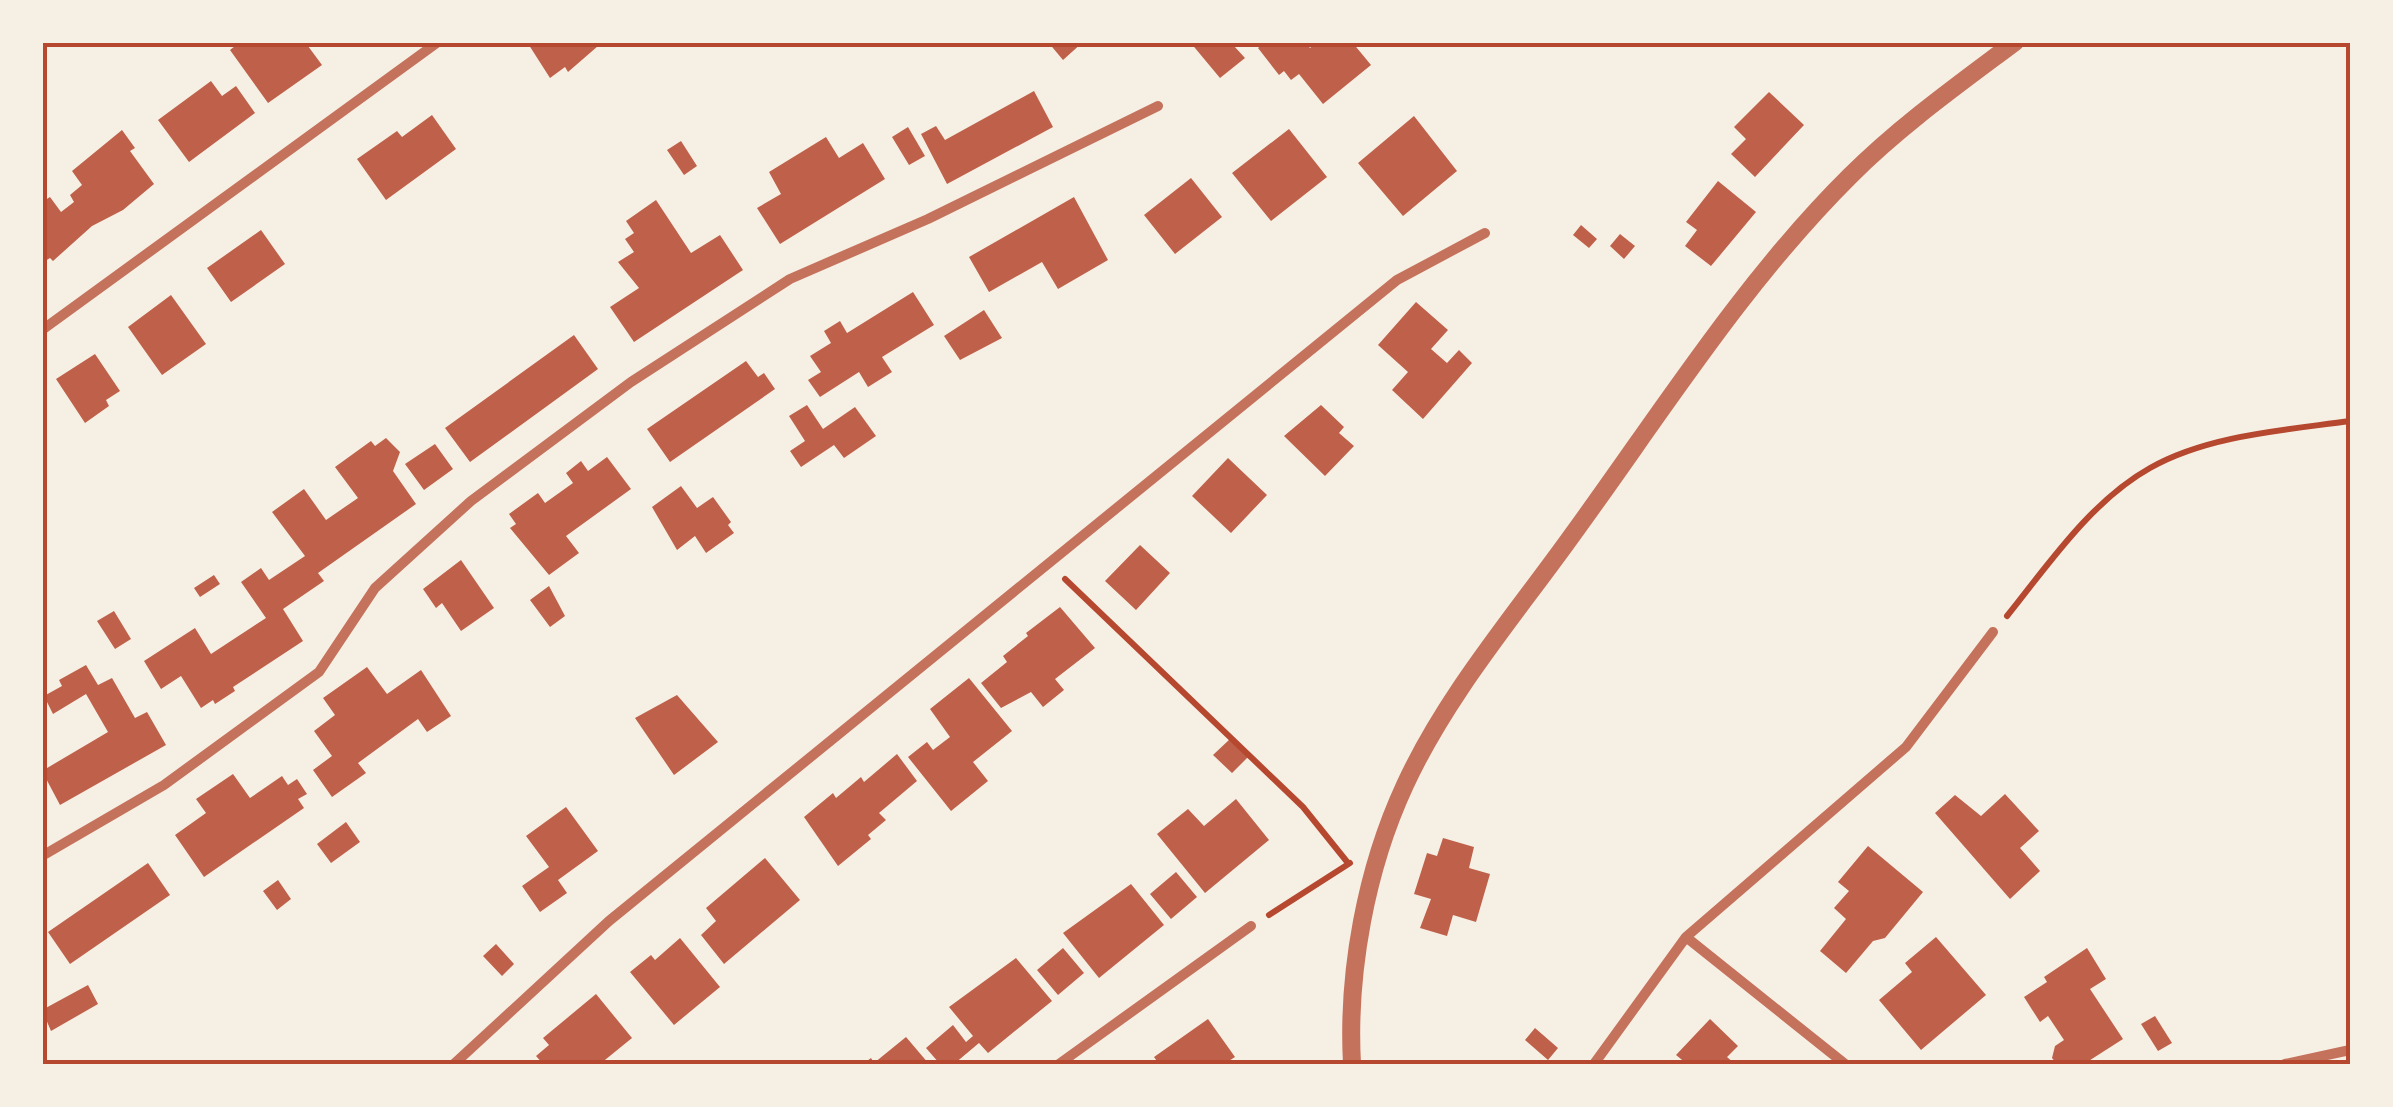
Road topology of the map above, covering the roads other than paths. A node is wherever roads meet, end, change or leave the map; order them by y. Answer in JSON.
{"nodes":[{"id":1,"x":438,"y":42,"type":"edge"},
{"id":2,"x":2015,"y":42,"type":"edge"},
{"id":3,"x":1158,"y":106,"type":"dead end"},
{"id":4,"x":1485,"y":233,"type":"dead end"},
{"id":5,"x":42,"y":330,"type":"edge"},
{"id":6,"x":1993,"y":632,"type":"road end"},
{"id":7,"x":42,"y":856,"type":"edge"},
{"id":8,"x":1251,"y":926,"type":"road end"},
{"id":9,"x":1686,"y":937,"type":"junction"},
{"id":10,"x":2350,"y":1050,"type":"edge"},
{"id":11,"x":454,"y":1064,"type":"edge"},
{"id":12,"x":1059,"y":1064,"type":"edge"},
{"id":13,"x":1352,"y":1064,"type":"edge"},
{"id":14,"x":1594,"y":1064,"type":"edge"},
{"id":15,"x":1845,"y":1064,"type":"edge"},
{"id":16,"x":2285,"y":1064,"type":"edge"}],
"edges":[{"from":1,"to":5,"type":"street"},
{"from":2,"to":13,"type":"street"},
{"from":3,"to":7,"type":"street"},
{"from":4,"to":11,"type":"street"},
{"from":6,"to":9,"type":"street"},
{"from":8,"to":12,"type":"street"},
{"from":9,"to":14,"type":"street"},
{"from":9,"to":15,"type":"street"},
{"from":10,"to":16,"type":"street"}]}
